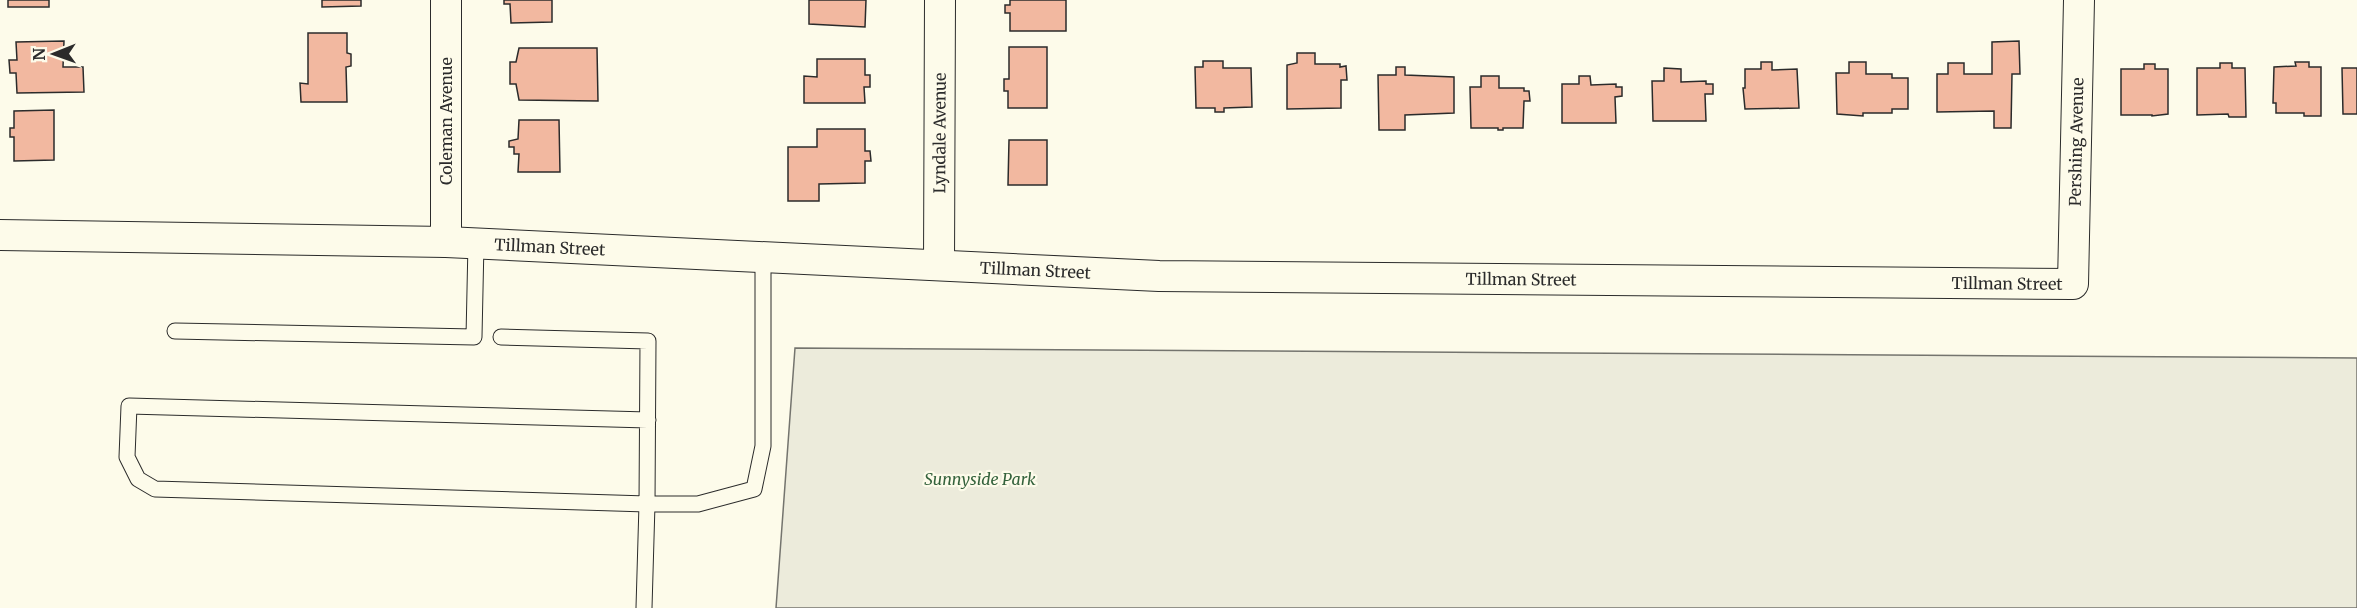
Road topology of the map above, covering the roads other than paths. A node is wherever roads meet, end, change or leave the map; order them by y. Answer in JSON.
{"nodes":[{"id":1,"x":446,"y":0,"type":"edge"},
{"id":2,"x":940,"y":0,"type":"edge"},
{"id":3,"x":2079,"y":0,"type":"edge"},
{"id":4,"x":0,"y":235,"type":"edge"},
{"id":5,"x":446,"y":242,"type":"junction"},
{"id":6,"x":476,"y":243,"type":"junction"},
{"id":7,"x":763,"y":255,"type":"junction"},
{"id":8,"x":939,"y":265,"type":"junction"},
{"id":9,"x":2073,"y":284,"type":"joint"},
{"id":10,"x":175,"y":331,"type":"dead end"},
{"id":11,"x":501,"y":337,"type":"dead end"},
{"id":12,"x":648,"y":420,"type":"junction"},
{"id":13,"x":647,"y":504,"type":"junction"},
{"id":14,"x":644,"y":608,"type":"edge"}],
"edges":[{"from":1,"to":5,"type":"street","name":"Coleman Avenue"},
{"from":2,"to":8,"type":"street","name":"Lyndale Avenue"},
{"from":3,"to":9,"type":"street","name":"Pershing Avenue"},
{"from":4,"to":5,"type":"street","name":"Tillman Street"},
{"from":5,"to":6,"type":"street","name":"Tillman Street"},
{"from":6,"to":7,"type":"street","name":"Tillman Street"},
{"from":6,"to":10,"type":"lane"},
{"from":7,"to":8,"type":"street","name":"Tillman Street"},
{"from":7,"to":13,"type":"lane"},
{"from":8,"to":9,"type":"street","name":"Tillman Street"},
{"from":11,"to":12,"type":"lane"},
{"from":12,"to":13,"type":"lane"},
{"from":12,"to":13,"type":"lane"},
{"from":13,"to":14,"type":"lane"}]}
